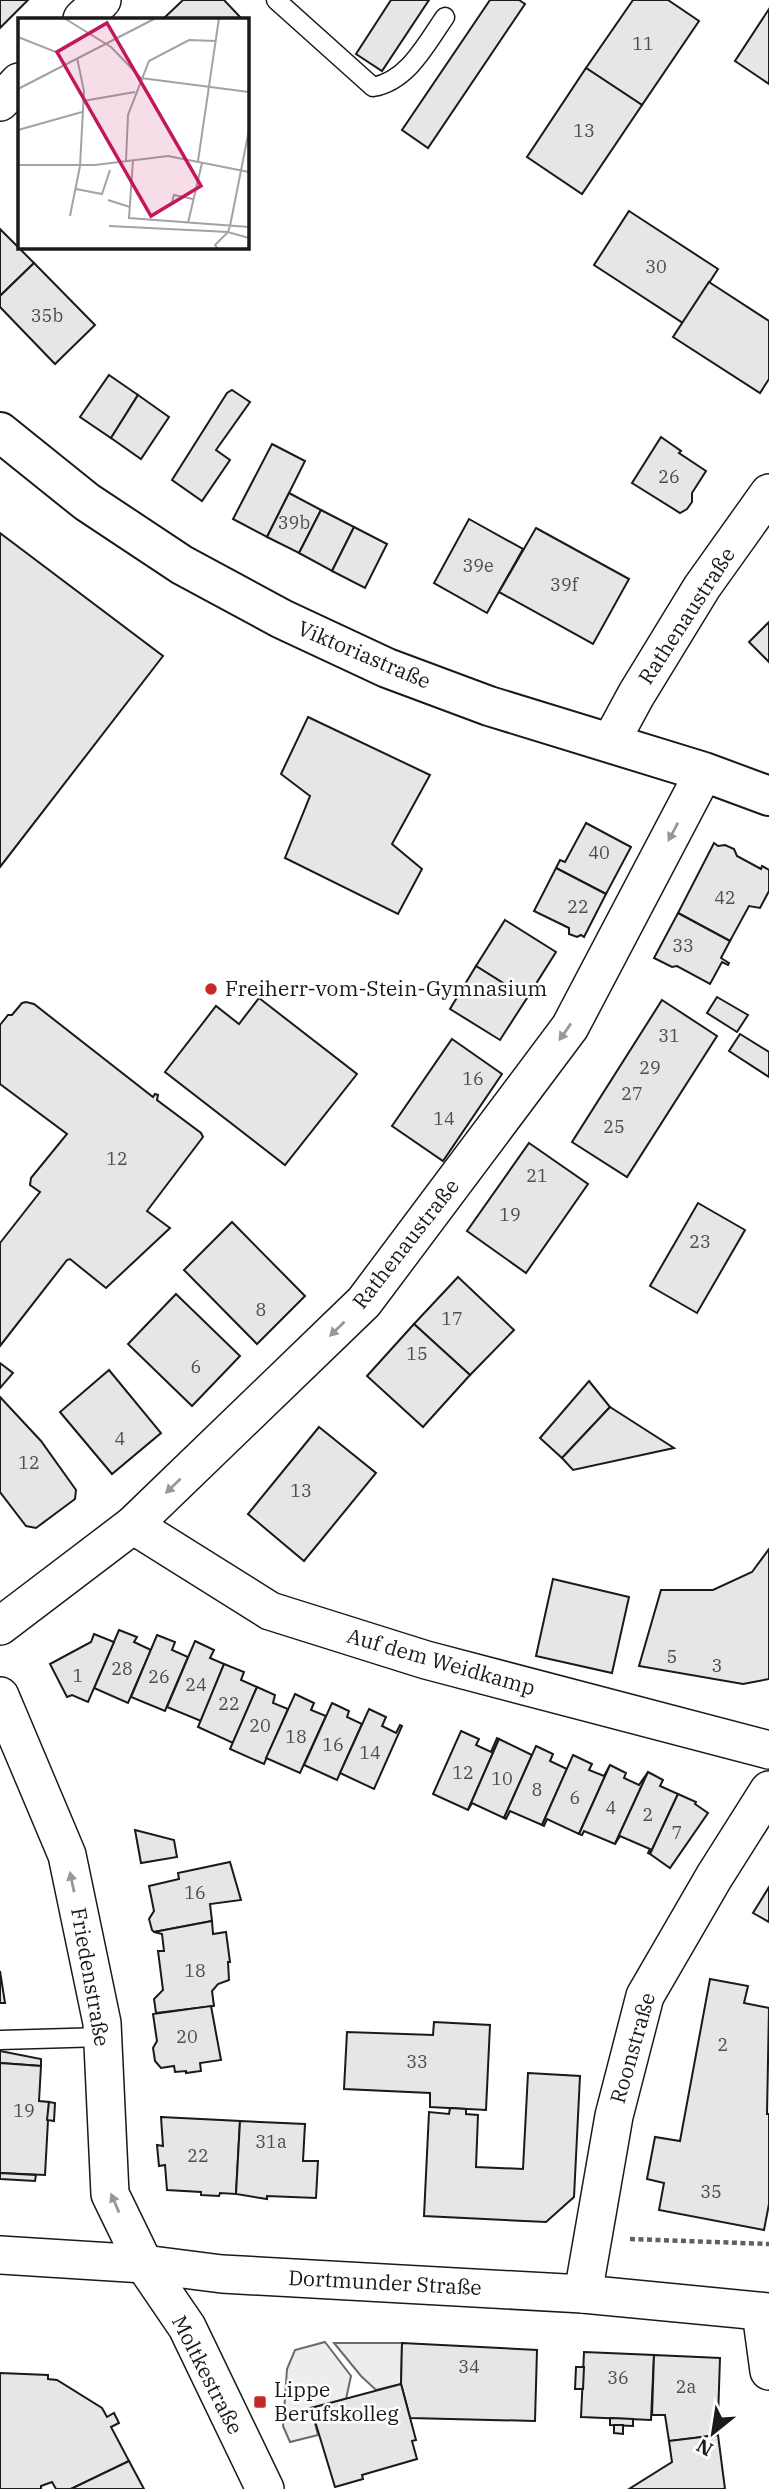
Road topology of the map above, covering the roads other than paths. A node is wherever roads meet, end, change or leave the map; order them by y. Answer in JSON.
{"nodes":[{"id":1,"x":102,"y":0,"type":"edge"},
{"id":2,"x":276,"y":0,"type":"edge"},
{"id":3,"x":445,"y":17,"type":"dead end"},
{"id":4,"x":83,"y":18,"type":"edge"},
{"id":5,"x":18,"y":83,"type":"edge"},
{"id":6,"x":0,"y":102,"type":"edge"},
{"id":7,"x":0,"y":432,"type":"edge"},
{"id":8,"x":769,"y":493,"type":"edge"},
{"id":9,"x":610,"y":743,"type":"junction"},
{"id":10,"x":704,"y":772,"type":"junction"},
{"id":11,"x":769,"y":796,"type":"edge"},
{"id":12,"x":133,"y":1525,"type":"junction"},
{"id":13,"x":0,"y":1626,"type":"edge"},
{"id":14,"x":0,"y":1696,"type":"edge"},
{"id":15,"x":769,"y":1750,"type":"edge"},
{"id":16,"x":769,"y":1790,"type":"edge"},
{"id":17,"x":103,"y":2037,"type":"junction"},
{"id":18,"x":0,"y":2040,"type":"edge"},
{"id":19,"x":0,"y":2255,"type":"edge"},
{"id":20,"x":144,"y":2264,"type":"junction"},
{"id":21,"x":583,"y":2294,"type":"junction"},
{"id":22,"x":765,"y":2312,"type":"edge"},
{"id":23,"x":769,"y":2371,"type":"edge"},
{"id":24,"x":265,"y":2489,"type":"edge"}],
"edges":[{"from":1,"to":4,"type":"street"},
{"from":2,"to":3,"type":"lane"},
{"from":5,"to":6,"type":"street"},
{"from":7,"to":9,"type":"main road","name":"Viktoriastraße"},
{"from":8,"to":9,"type":"street","name":"Rathenaustraße"},
{"from":9,"to":10,"type":"main road","name":"Viktoriastraße"},
{"from":10,"to":11,"type":"main road","name":"Viktoriastraße"},
{"from":10,"to":12,"type":"street","name":"Rathenaustraße","one_way":true},
{"from":12,"to":13,"type":"street","name":"Rathenaustraße"},
{"from":12,"to":15,"type":"street","name":"Auf dem Weidkamp"},
{"from":17,"to":14,"type":"street","name":"Friedenstraße","one_way":true},
{"from":16,"to":21,"type":"street","name":"Roonstraße"},
{"from":17,"to":18,"type":"lane"},
{"from":20,"to":17,"type":"street","name":"Friedenstraße","one_way":true},
{"from":19,"to":20,"type":"street","name":"Dortmunder Straße"},
{"from":20,"to":21,"type":"street","name":"Dortmunder Straße"},
{"from":20,"to":24,"type":"street","name":"Moltkestraße"},
{"from":21,"to":22,"type":"street","name":"Dortmunder Straße"},
{"from":22,"to":23,"type":"street"}]}
